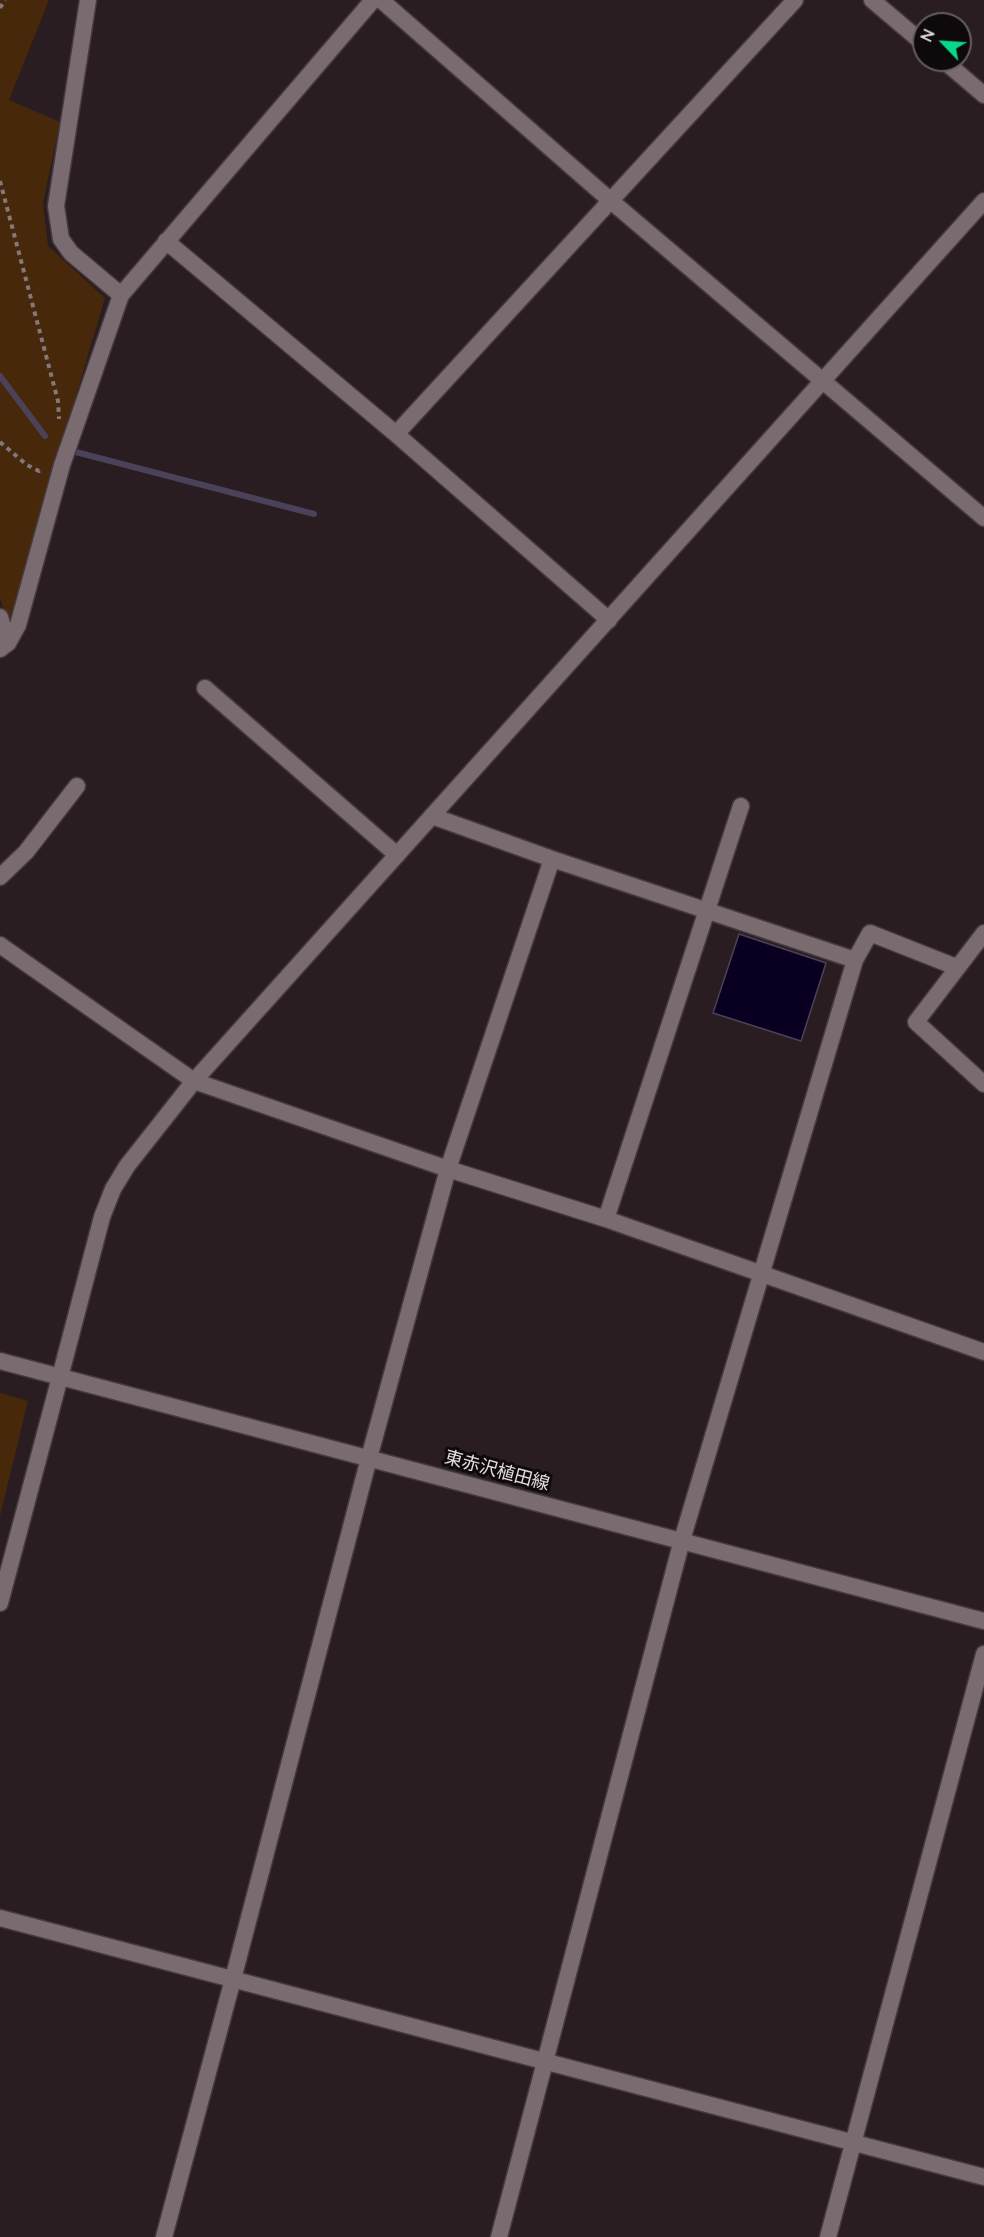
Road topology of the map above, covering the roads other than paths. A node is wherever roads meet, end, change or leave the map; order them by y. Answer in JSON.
{"nodes":[{"id":1,"x":88,"y":0,"type":"edge"},
{"id":2,"x":373,"y":0,"type":"edge"},
{"id":3,"x":381,"y":0,"type":"edge"},
{"id":4,"x":795,"y":0,"type":"edge"},
{"id":5,"x":872,"y":0,"type":"edge"},
{"id":6,"x":912,"y":34,"type":"edge"},
{"id":7,"x":957,"y":72,"type":"edge"},
{"id":8,"x":984,"y":95,"type":"edge"},
{"id":9,"x":611,"y":201,"type":"junction"},
{"id":10,"x":984,"y":201,"type":"edge"},
{"id":11,"x":166,"y":241,"type":"junction"},
{"id":12,"x":121,"y":296,"type":"junction"},
{"id":13,"x":824,"y":380,"type":"junction"},
{"id":14,"x":396,"y":434,"type":"junction"},
{"id":15,"x":984,"y":518,"type":"edge"},
{"id":16,"x":0,"y":617,"type":"edge"},
{"id":17,"x":609,"y":620,"type":"junction"},
{"id":18,"x":4,"y":646,"type":"edge"},
{"id":19,"x":204,"y":688,"type":"dead end"},
{"id":20,"x":76,"y":786,"type":"dead end"},
{"id":21,"x":741,"y":806,"type":"dead end"},
{"id":22,"x":432,"y":816,"type":"junction"},
{"id":23,"x":397,"y":855,"type":"junction"},
{"id":24,"x":552,"y":859,"type":"junction"},
{"id":25,"x":0,"y":877,"type":"edge"},
{"id":26,"x":706,"y":910,"type":"junction"},
{"id":27,"x":984,"y":933,"type":"edge"},
{"id":28,"x":0,"y":945,"type":"edge"},
{"id":29,"x":855,"y":960,"type":"junction"},
{"id":30,"x":956,"y":967,"type":"junction"},
{"id":31,"x":194,"y":1081,"type":"junction"},
{"id":32,"x":984,"y":1084,"type":"edge"},
{"id":33,"x":448,"y":1169,"type":"junction"},
{"id":34,"x":606,"y":1219,"type":"junction"},
{"id":35,"x":761,"y":1273,"type":"junction"},
{"id":36,"x":984,"y":1352,"type":"edge"},
{"id":37,"x":0,"y":1361,"type":"edge"},
{"id":38,"x":60,"y":1377,"type":"junction"},
{"id":39,"x":369,"y":1458,"type":"junction"},
{"id":40,"x":682,"y":1540,"type":"junction"},
{"id":41,"x":0,"y":1604,"type":"edge"},
{"id":42,"x":984,"y":1621,"type":"edge"},
{"id":43,"x":984,"y":1654,"type":"edge"},
{"id":44,"x":0,"y":1918,"type":"edge"},
{"id":45,"x":234,"y":1979,"type":"junction"},
{"id":46,"x":546,"y":2062,"type":"junction"},
{"id":47,"x":853,"y":2143,"type":"junction"},
{"id":48,"x":984,"y":2177,"type":"edge"},
{"id":49,"x":164,"y":2237,"type":"edge"},
{"id":50,"x":499,"y":2237,"type":"edge"},
{"id":51,"x":828,"y":2237,"type":"edge"}],
"edges":[{"from":1,"to":12,"type":"street"},
{"from":2,"to":11,"type":"street"},
{"from":3,"to":9,"type":"street"},
{"from":4,"to":9,"type":"street"},
{"from":5,"to":6,"type":"street"},
{"from":7,"to":8,"type":"street"},
{"from":9,"to":13,"type":"street"},
{"from":9,"to":14,"type":"street"},
{"from":10,"to":13,"type":"street"},
{"from":11,"to":12,"type":"street"},
{"from":11,"to":14,"type":"street"},
{"from":12,"to":18,"type":"street"},
{"from":13,"to":15,"type":"street"},
{"from":13,"to":17,"type":"street"},
{"from":14,"to":17,"type":"street"},
{"from":16,"to":18,"type":"street"},
{"from":17,"to":22,"type":"street"},
{"from":19,"to":23,"type":"street"},
{"from":20,"to":25,"type":"street"},
{"from":21,"to":26,"type":"street"},
{"from":22,"to":23,"type":"street"},
{"from":22,"to":24,"type":"street"},
{"from":23,"to":31,"type":"street"},
{"from":24,"to":26,"type":"street"},
{"from":24,"to":33,"type":"street"},
{"from":26,"to":29,"type":"street"},
{"from":26,"to":34,"type":"street"},
{"from":27,"to":30,"type":"street"},
{"from":28,"to":31,"type":"street"},
{"from":29,"to":30,"type":"street"},
{"from":29,"to":35,"type":"street"},
{"from":30,"to":32,"type":"street"},
{"from":31,"to":33,"type":"street"},
{"from":31,"to":38,"type":"street"},
{"from":33,"to":34,"type":"street"},
{"from":33,"to":39,"type":"street"},
{"from":34,"to":35,"type":"street"},
{"from":35,"to":36,"type":"street"},
{"from":35,"to":40,"type":"street"},
{"from":37,"to":38,"type":"street","name":"東赤沢植田線"},
{"from":38,"to":39,"type":"street","name":"東赤沢植田線"},
{"from":38,"to":41,"type":"street"},
{"from":39,"to":40,"type":"street","name":"東赤沢植田線"},
{"from":39,"to":45,"type":"street"},
{"from":40,"to":42,"type":"street","name":"東赤沢植田線"},
{"from":40,"to":46,"type":"street"},
{"from":43,"to":47,"type":"street"},
{"from":44,"to":45,"type":"street"},
{"from":45,"to":46,"type":"street"},
{"from":45,"to":49,"type":"street"},
{"from":46,"to":47,"type":"street"},
{"from":46,"to":50,"type":"street"},
{"from":47,"to":48,"type":"street"},
{"from":47,"to":51,"type":"street"}]}
